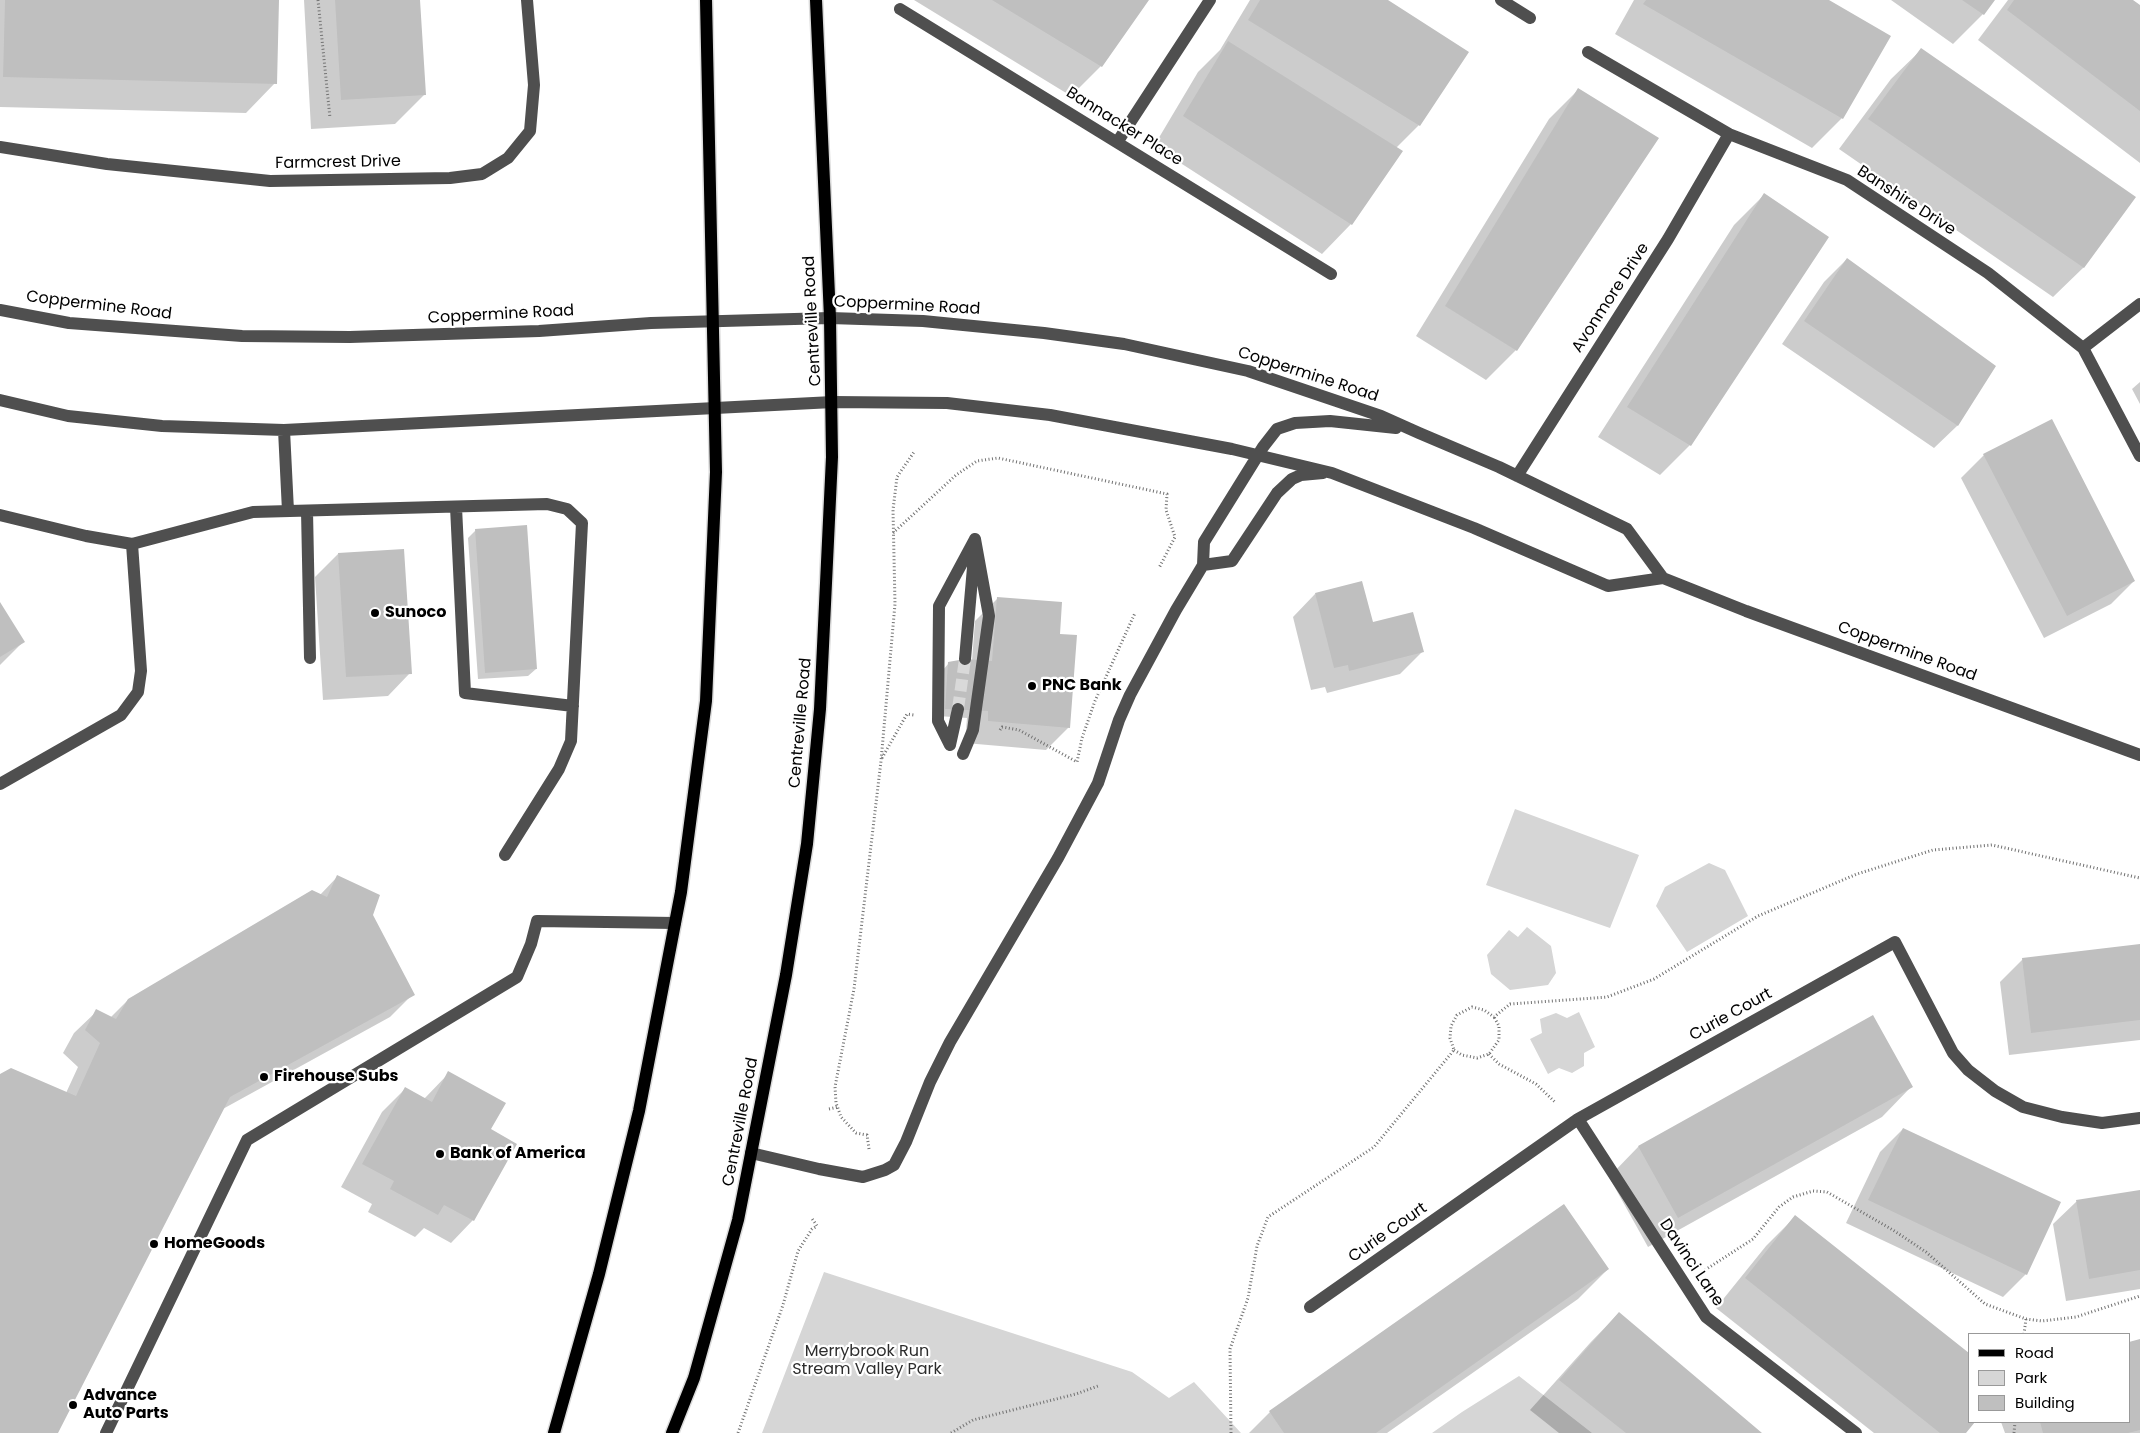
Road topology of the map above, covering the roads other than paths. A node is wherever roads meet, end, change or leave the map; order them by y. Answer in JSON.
{"nodes":[{"id":1,"x":527,"y":0,"type":"edge"},
{"id":2,"x":706,"y":0,"type":"edge"},
{"id":3,"x":816,"y":0,"type":"edge"},
{"id":4,"x":1210,"y":0,"type":"edge"},
{"id":5,"x":1501,"y":0,"type":"edge"},
{"id":6,"x":900,"y":8,"type":"dead end"},
{"id":7,"x":1530,"y":18,"type":"dead end"},
{"id":8,"x":1588,"y":52,"type":"dead end"},
{"id":9,"x":1729,"y":134,"type":"junction"},
{"id":10,"x":1118,"y":141,"type":"junction"},
{"id":11,"x":0,"y":147,"type":"edge"},
{"id":12,"x":1331,"y":274,"type":"dead end"},
{"id":13,"x":2140,"y":304,"type":"edge"},
{"id":14,"x":0,"y":310,"type":"edge"},
{"id":15,"x":830,"y":318,"type":"junction"},
{"id":16,"x":713,"y":321,"type":"junction"},
{"id":17,"x":2083,"y":348,"type":"junction"},
{"id":18,"x":0,"y":400,"type":"edge"},
{"id":19,"x":833,"y":402,"type":"junction"},
{"id":20,"x":714,"y":407,"type":"junction"},
{"id":21,"x":284,"y":430,"type":"junction"},
{"id":22,"x":1419,"y":433,"type":"junction"},
{"id":23,"x":1258,"y":454,"type":"junction"},
{"id":24,"x":2140,"y":456,"type":"edge"},
{"id":25,"x":1332,"y":473,"type":"junction"},
{"id":26,"x":1517,"y":476,"type":"junction"},
{"id":27,"x":456,"y":507,"type":"junction"},
{"id":28,"x":307,"y":510,"type":"junction"},
{"id":29,"x":288,"y":511,"type":"junction"},
{"id":30,"x":0,"y":515,"type":"edge"},
{"id":31,"x":975,"y":539,"type":"junction"},
{"id":32,"x":132,"y":544,"type":"junction"},
{"id":33,"x":1204,"y":565,"type":"junction"},
{"id":34,"x":1663,"y":578,"type":"junction"},
{"id":35,"x":310,"y":658,"type":"dead end"},
{"id":36,"x":965,"y":659,"type":"tunnel mouth"},
{"id":37,"x":573,"y":706,"type":"junction"},
{"id":38,"x":958,"y":709,"type":"tunnel mouth"},
{"id":39,"x":963,"y":754,"type":"dead end"},
{"id":40,"x":2140,"y":755,"type":"edge"},
{"id":41,"x":0,"y":784,"type":"edge"},
{"id":42,"x":506,"y":856,"type":"dead end"},
{"id":43,"x":675,"y":923,"type":"junction"},
{"id":44,"x":2140,"y":1118,"type":"edge"},
{"id":45,"x":1574,"y":1122,"type":"junction"},
{"id":46,"x":752,"y":1153,"type":"junction"},
{"id":47,"x":1310,"y":1307,"type":"dead end"},
{"id":48,"x":106,"y":1433,"type":"edge"},
{"id":49,"x":554,"y":1433,"type":"edge"},
{"id":50,"x":672,"y":1433,"type":"edge"},
{"id":51,"x":1856,"y":1433,"type":"edge"}],
"edges":[{"from":1,"to":11,"type":"street","name":"Farmcrest Drive"},
{"from":2,"to":16,"type":"main road"},
{"from":3,"to":15,"type":"main road","name":"Centreville Road"},
{"from":4,"to":10,"type":"street"},
{"from":5,"to":7,"type":"street"},
{"from":6,"to":10,"type":"street","name":"Bannacker Place"},
{"from":8,"to":9,"type":"street","name":"Banshire Drive"},
{"from":9,"to":17,"type":"street","name":"Banshire Drive"},
{"from":9,"to":26,"type":"street","name":"Avonmore Drive"},
{"from":10,"to":12,"type":"street","name":"Bannacker Place"},
{"from":13,"to":17,"type":"street"},
{"from":14,"to":16,"type":"street","name":"Coppermine Road"},
{"from":15,"to":16,"type":"street","name":"Coppermine Road"},
{"from":15,"to":19,"type":"main road","name":"Centreville Road"},
{"from":15,"to":22,"type":"street","name":"Coppermine Road"},
{"from":16,"to":20,"type":"main road"},
{"from":17,"to":24,"type":"street","name":"Banshire Drive"},
{"from":18,"to":21,"type":"street","name":"Coppermine Road"},
{"from":19,"to":20,"type":"street","name":"Coppermine Road"},
{"from":19,"to":23,"type":"street","name":"Coppermine Road"},
{"from":19,"to":46,"type":"main road","name":"Centreville Road"},
{"from":20,"to":21,"type":"street","name":"Coppermine Road"},
{"from":20,"to":43,"type":"main road"},
{"from":21,"to":29,"type":"street"},
{"from":22,"to":23,"type":"street"},
{"from":22,"to":26,"type":"street","name":"Coppermine Road"},
{"from":23,"to":25,"type":"street","name":"Coppermine Road"},
{"from":23,"to":33,"type":"street"},
{"from":25,"to":33,"type":"street"},
{"from":25,"to":34,"type":"street","name":"Coppermine Road"},
{"from":26,"to":34,"type":"street","name":"Coppermine Road"},
{"from":27,"to":28,"type":"street"},
{"from":27,"to":37,"type":"street"},
{"from":27,"to":37,"type":"street"},
{"from":28,"to":29,"type":"street"},
{"from":28,"to":35,"type":"street"},
{"from":29,"to":32,"type":"street"},
{"from":30,"to":32,"type":"street"},
{"from":31,"to":36,"type":"street"},
{"from":31,"to":38,"type":"street"},
{"from":31,"to":39,"type":"street"},
{"from":32,"to":41,"type":"street"},
{"from":33,"to":46,"type":"street"},
{"from":34,"to":40,"type":"street","name":"Coppermine Road"},
{"from":37,"to":42,"type":"street"},
{"from":43,"to":48,"type":"street"},
{"from":43,"to":49,"type":"main road"},
{"from":44,"to":45,"type":"street","name":"Curie Court"},
{"from":45,"to":47,"type":"street","name":"Curie Court"},
{"from":45,"to":51,"type":"street","name":"Davinci Lane"},
{"from":46,"to":50,"type":"main road","name":"Centreville Road"}]}
